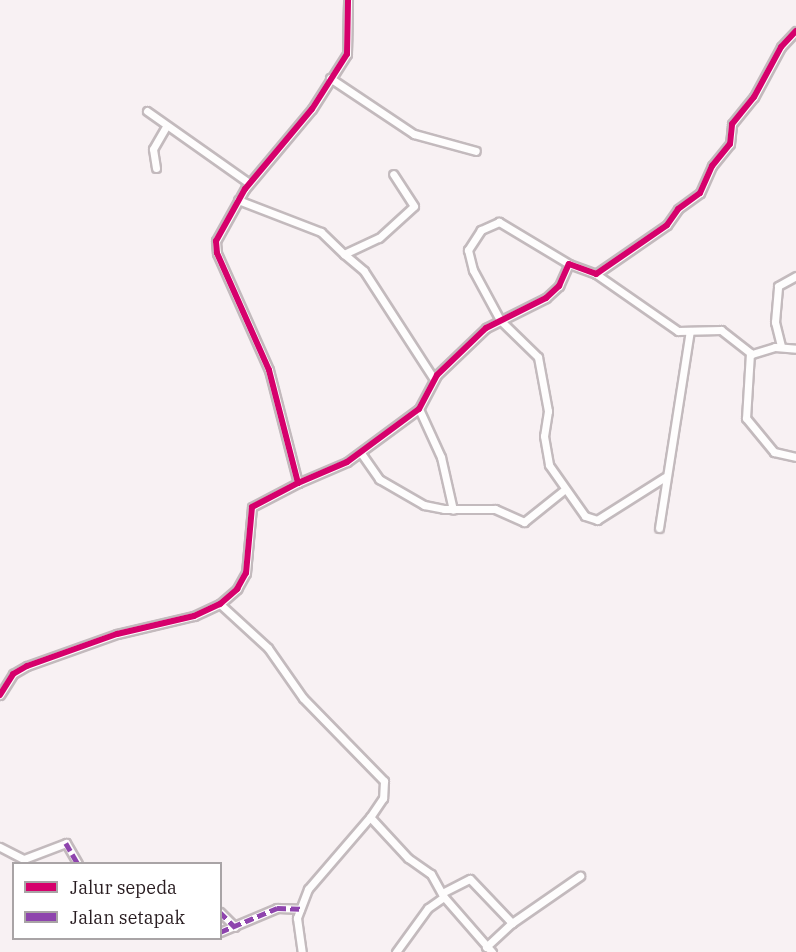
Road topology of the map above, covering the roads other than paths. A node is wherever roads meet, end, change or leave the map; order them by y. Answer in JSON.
{"nodes":[{"id":1,"x":348,"y":0,"type":"edge"},
{"id":2,"x":796,"y":31,"type":"edge"},
{"id":3,"x":330,"y":78,"type":"junction"},
{"id":4,"x":147,"y":111,"type":"dead end"},
{"id":5,"x":165,"y":128,"type":"junction"},
{"id":6,"x":476,"y":151,"type":"dead end"},
{"id":7,"x":156,"y":168,"type":"dead end"},
{"id":8,"x":393,"y":174,"type":"dead end"},
{"id":9,"x":249,"y":183,"type":"junction"},
{"id":10,"x":238,"y":200,"type":"junction"},
{"id":11,"x":344,"y":254,"type":"junction"},
{"id":12,"x":569,"y":264,"type":"junction"},
{"id":13,"x":596,"y":274,"type":"junction"},
{"id":14,"x":796,"y":276,"type":"edge"},
{"id":15,"x":500,"y":320,"type":"junction"},
{"id":16,"x":690,"y":331,"type":"junction"},
{"id":17,"x":781,"y":346,"type":"junction"},
{"id":18,"x":796,"y":349,"type":"edge"},
{"id":19,"x":750,"y":354,"type":"junction"},
{"id":20,"x":434,"y":379,"type":"junction"},
{"id":21,"x":419,"y":409,"type":"junction"},
{"id":22,"x":361,"y":453,"type":"junction"},
{"id":23,"x":796,"y":457,"type":"edge"},
{"id":24,"x":665,"y":477,"type":"junction"},
{"id":25,"x":298,"y":483,"type":"junction"},
{"id":26,"x":564,"y":490,"type":"junction"},
{"id":27,"x":453,"y":510,"type":"junction"},
{"id":28,"x":659,"y":528,"type":"dead end"},
{"id":29,"x":220,"y":604,"type":"junction"},
{"id":30,"x":0,"y":695,"type":"edge"},
{"id":31,"x":370,"y":817,"type":"junction"},
{"id":32,"x":0,"y":847,"type":"edge"},
{"id":33,"x":77,"y":862,"type":"edge"},
{"id":34,"x":580,"y":876,"type":"dead end"},
{"id":35,"x":443,"y":895,"type":"junction"},
{"id":36,"x":300,"y":909,"type":"junction"},
{"id":37,"x":222,"y":914,"type":"edge"},
{"id":38,"x":512,"y":923,"type":"junction"},
{"id":39,"x":235,"y":927,"type":"junction"},
{"id":40,"x":222,"y":931,"type":"edge"},
{"id":41,"x":489,"y":950,"type":"edge"},
{"id":42,"x":303,"y":952,"type":"edge"},
{"id":43,"x":396,"y":952,"type":"edge"}],
"edges":[{"from":1,"to":3,"type":"street"},
{"from":2,"to":13,"type":"street"},
{"from":3,"to":6,"type":"street"},
{"from":3,"to":9,"type":"street"},
{"from":4,"to":5,"type":"street"},
{"from":5,"to":7,"type":"street"},
{"from":5,"to":9,"type":"street"},
{"from":8,"to":11,"type":"street"},
{"from":9,"to":10,"type":"street"},
{"from":10,"to":11,"type":"street"},
{"from":10,"to":25,"type":"street"},
{"from":11,"to":20,"type":"street"},
{"from":12,"to":13,"type":"street"},
{"from":12,"to":15,"type":"street"},
{"from":12,"to":15,"type":"street"},
{"from":13,"to":16,"type":"street"},
{"from":14,"to":17,"type":"street"},
{"from":15,"to":20,"type":"street"},
{"from":15,"to":26,"type":"street"},
{"from":16,"to":19,"type":"street"},
{"from":16,"to":24,"type":"street"},
{"from":17,"to":18,"type":"street"},
{"from":17,"to":19,"type":"street"},
{"from":19,"to":23,"type":"street"},
{"from":20,"to":21,"type":"street"},
{"from":21,"to":22,"type":"street"},
{"from":21,"to":27,"type":"street"},
{"from":22,"to":25,"type":"street"},
{"from":22,"to":27,"type":"street"},
{"from":24,"to":26,"type":"street"},
{"from":24,"to":28,"type":"street"},
{"from":25,"to":29,"type":"street"},
{"from":26,"to":27,"type":"street"},
{"from":29,"to":30,"type":"street"},
{"from":29,"to":31,"type":"street"},
{"from":31,"to":35,"type":"street"},
{"from":31,"to":36,"type":"street"},
{"from":32,"to":33,"type":"street"},
{"from":34,"to":38,"type":"street"},
{"from":35,"to":38,"type":"street"},
{"from":35,"to":41,"type":"street"},
{"from":35,"to":43,"type":"street"},
{"from":36,"to":39,"type":"street"},
{"from":36,"to":42,"type":"street"},
{"from":37,"to":39,"type":"street"},
{"from":38,"to":41,"type":"street"},
{"from":39,"to":40,"type":"street"}]}
